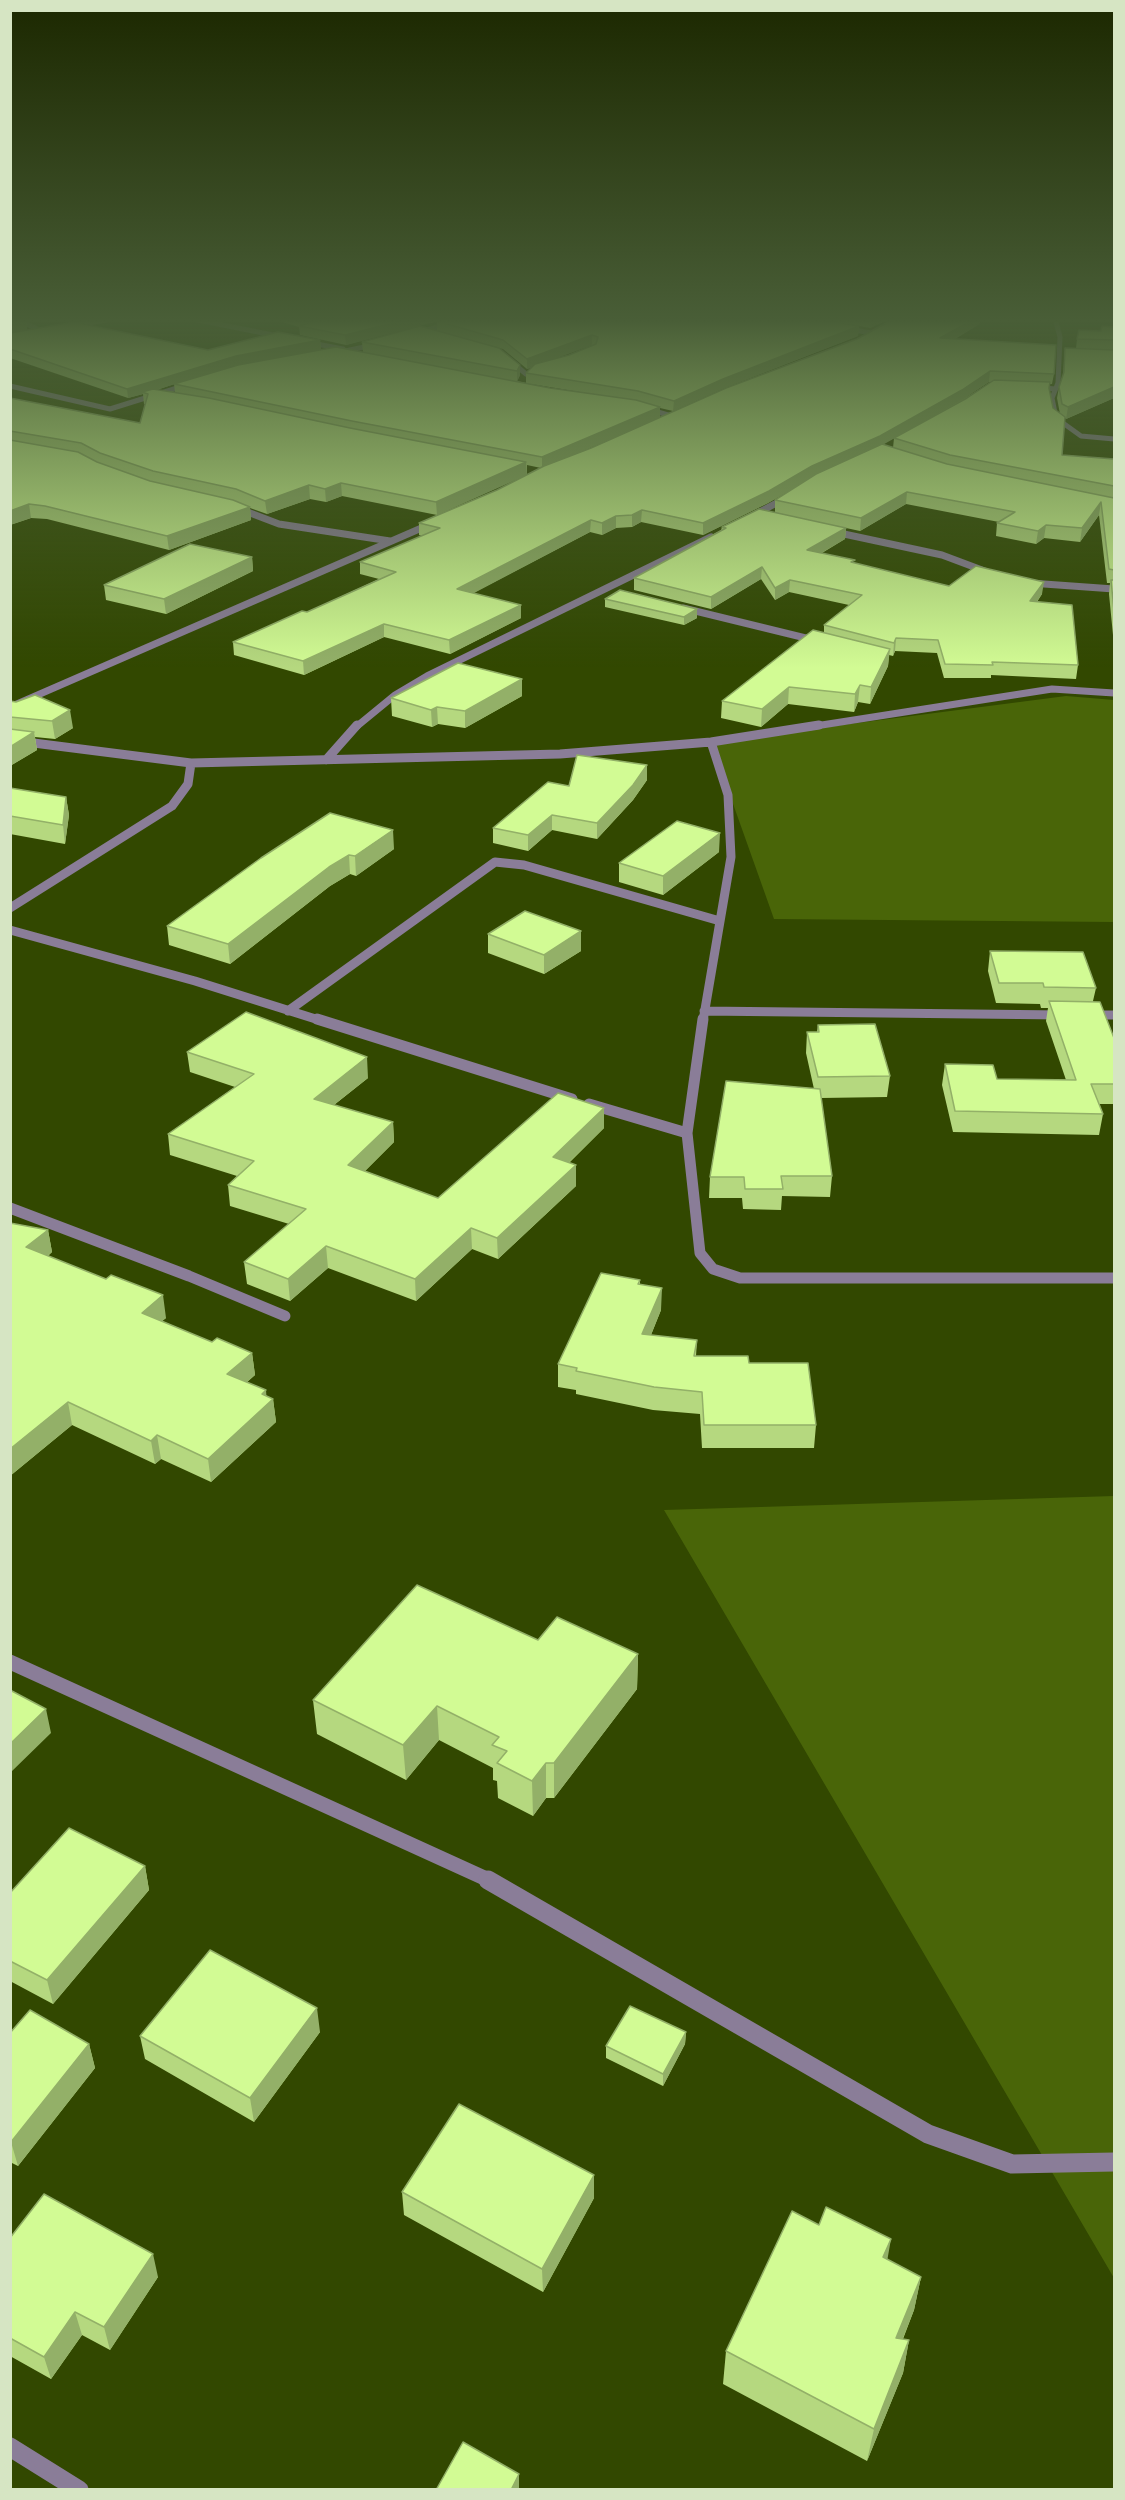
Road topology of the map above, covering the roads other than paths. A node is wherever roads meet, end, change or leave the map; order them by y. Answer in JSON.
{"nodes":[{"id":1,"x":1079,"y":435,"type":"edge"},
{"id":2,"x":1114,"y":439,"type":"edge"},
{"id":3,"x":798,"y":490,"type":"edge"},
{"id":4,"x":224,"y":505,"type":"edge"},
{"id":5,"x":756,"y":514,"type":"junction"},
{"id":6,"x":767,"y":517,"type":"edge"},
{"id":7,"x":443,"y":519,"type":"edge"},
{"id":8,"x":746,"y":519,"type":"edge"},
{"id":9,"x":824,"y":529,"type":"edge"},
{"id":10,"x":718,"y":533,"type":"edge"},
{"id":11,"x":390,"y":541,"type":"junction"},
{"id":12,"x":996,"y":576,"type":"edge"},
{"id":13,"x":1021,"y":583,"type":"edge"},
{"id":14,"x":606,"y":589,"type":"junction"},
{"id":15,"x":1114,"y":589,"type":"edge"},
{"id":16,"x":618,"y":591,"type":"edge"},
{"id":17,"x":675,"y":605,"type":"edge"},
{"id":18,"x":824,"y":642,"type":"edge"},
{"id":19,"x":1114,"y":693,"type":"edge"},
{"id":20,"x":10,"y":707,"type":"edge"},
{"id":21,"x":10,"y":740,"type":"edge"},
{"id":22,"x":711,"y":742,"type":"junction"},
{"id":23,"x":326,"y":760,"type":"junction"},
{"id":24,"x":191,"y":763,"type":"junction"},
{"id":25,"x":10,"y":908,"type":"edge"},
{"id":26,"x":720,"y":921,"type":"junction"},
{"id":27,"x":10,"y":930,"type":"edge"},
{"id":28,"x":288,"y":1011,"type":"junction"},
{"id":29,"x":704,"y":1011,"type":"junction"},
{"id":30,"x":1114,"y":1015,"type":"edge"},
{"id":31,"x":687,"y":1133,"type":"junction"},
{"id":32,"x":10,"y":1208,"type":"edge"},
{"id":33,"x":1114,"y":1278,"type":"edge"},
{"id":34,"x":285,"y":1316,"type":"dead end"},
{"id":35,"x":10,"y":1662,"type":"edge"},
{"id":36,"x":1114,"y":2162,"type":"edge"},
{"id":37,"x":10,"y":2447,"type":"edge"},
{"id":38,"x":79,"y":2490,"type":"edge"}],
"edges":[{"from":1,"to":2,"type":"street"},
{"from":3,"to":5,"type":"street"},
{"from":4,"to":11,"type":"street"},
{"from":5,"to":6,"type":"street"},
{"from":5,"to":8,"type":"street"},
{"from":7,"to":11,"type":"street"},
{"from":9,"to":12,"type":"street"},
{"from":10,"to":14,"type":"street"},
{"from":11,"to":20,"type":"street"},
{"from":13,"to":15,"type":"street"},
{"from":14,"to":16,"type":"street"},
{"from":14,"to":23,"type":"street"},
{"from":17,"to":18,"type":"street"},
{"from":19,"to":22,"type":"street"},
{"from":21,"to":24,"type":"street"},
{"from":22,"to":23,"type":"street"},
{"from":22,"to":26,"type":"street"},
{"from":23,"to":24,"type":"street"},
{"from":24,"to":25,"type":"street"},
{"from":26,"to":28,"type":"street"},
{"from":26,"to":29,"type":"street"},
{"from":27,"to":28,"type":"street"},
{"from":28,"to":31,"type":"street"},
{"from":29,"to":30,"type":"street"},
{"from":29,"to":31,"type":"street"},
{"from":31,"to":33,"type":"street"},
{"from":32,"to":34,"type":"street"},
{"from":35,"to":36,"type":"street"},
{"from":37,"to":38,"type":"street"}]}
